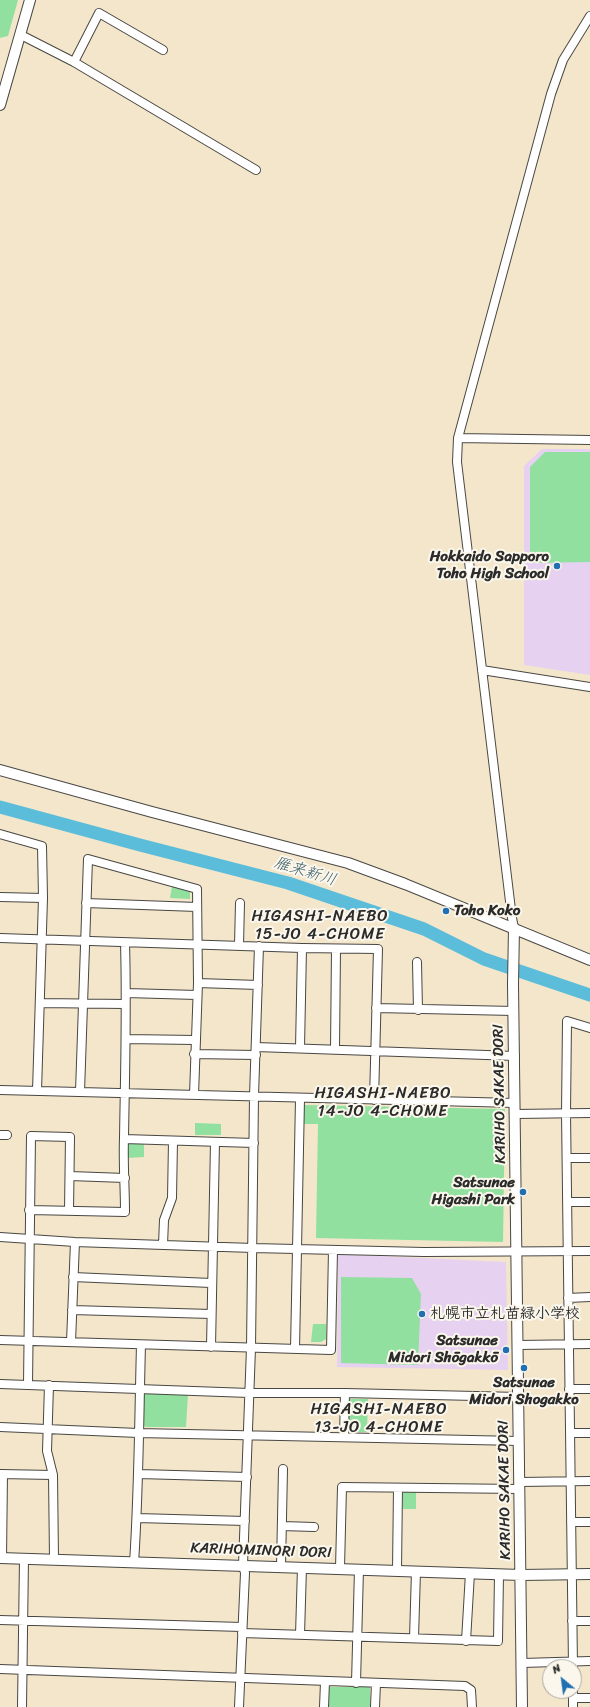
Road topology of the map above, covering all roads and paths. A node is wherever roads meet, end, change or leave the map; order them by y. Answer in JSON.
{"nodes":[{"id":1,"x":30,"y":0,"type":"edge"},
{"id":2,"x":590,"y":16,"type":"edge"},
{"id":3,"x":21,"y":35,"type":"junction"},
{"id":4,"x":163,"y":50,"type":"dead end"},
{"id":5,"x":74,"y":62,"type":"junction"},
{"id":6,"x":0,"y":105,"type":"edge"},
{"id":7,"x":256,"y":170,"type":"dead end"},
{"id":8,"x":458,"y":438,"type":"junction"},
{"id":9,"x":590,"y":440,"type":"edge"},
{"id":10,"x":482,"y":670,"type":"junction"},
{"id":11,"x":590,"y":687,"type":"edge"},
{"id":12,"x":0,"y":770,"type":"edge"},
{"id":13,"x":0,"y":834,"type":"edge"},
{"id":14,"x":0,"y":897,"type":"edge"},
{"id":15,"x":43,"y":898,"type":"junction"},
{"id":16,"x":86,"y":903,"type":"junction"},
{"id":17,"x":240,"y":903,"type":"dead end"},
{"id":18,"x":197,"y":907,"type":"junction"},
{"id":19,"x":514,"y":928,"type":"junction"},
{"id":20,"x":0,"y":938,"type":"edge"},
{"id":21,"x":42,"y":940,"type":"junction"},
{"id":22,"x":85,"y":941,"type":"junction"},
{"id":23,"x":125,"y":943,"type":"junction"},
{"id":24,"x":196,"y":944,"type":"junction"},
{"id":25,"x":239,"y":945,"type":"junction"},
{"id":26,"x":259,"y":946,"type":"junction"},
{"id":27,"x":302,"y":948,"type":"junction"},
{"id":28,"x":336,"y":949,"type":"junction"},
{"id":29,"x":590,"y":960,"type":"edge"},
{"id":30,"x":417,"y":962,"type":"dead end"},
{"id":31,"x":198,"y":984,"type":"junction"},
{"id":32,"x":258,"y":985,"type":"junction"},
{"id":33,"x":126,"y":993,"type":"junction"},
{"id":34,"x":197,"y":995,"type":"junction"},
{"id":35,"x":40,"y":1002,"type":"junction"},
{"id":36,"x":83,"y":1004,"type":"junction"},
{"id":37,"x":125,"y":1004,"type":"junction"},
{"id":38,"x":376,"y":1008,"type":"junction"},
{"id":39,"x":418,"y":1010,"type":"junction"},
{"id":40,"x":514,"y":1011,"type":"junction"},
{"id":41,"x":590,"y":1028,"type":"edge"},
{"id":42,"x":126,"y":1040,"type":"junction"},
{"id":43,"x":194,"y":1040,"type":"junction"},
{"id":44,"x":256,"y":1046,"type":"junction"},
{"id":45,"x":300,"y":1048,"type":"junction"},
{"id":46,"x":334,"y":1049,"type":"junction"},
{"id":47,"x":376,"y":1052,"type":"junction"},
{"id":48,"x":194,"y":1054,"type":"junction"},
{"id":49,"x":256,"y":1055,"type":"junction"},
{"id":50,"x":515,"y":1056,"type":"junction"},
{"id":51,"x":0,"y":1090,"type":"edge"},
{"id":52,"x":37,"y":1091,"type":"junction"},
{"id":53,"x":80,"y":1092,"type":"junction"},
{"id":54,"x":126,"y":1093,"type":"junction"},
{"id":55,"x":194,"y":1095,"type":"junction"},
{"id":56,"x":254,"y":1096,"type":"junction"},
{"id":57,"x":300,"y":1098,"type":"junction"},
{"id":58,"x":374,"y":1100,"type":"junction"},
{"id":59,"x":515,"y":1103,"type":"junction"},
{"id":60,"x":566,"y":1113,"type":"junction"},
{"id":61,"x":590,"y":1113,"type":"edge"},
{"id":62,"x":515,"y":1114,"type":"junction"},
{"id":63,"x":124,"y":1139,"type":"junction"},
{"id":64,"x":174,"y":1141,"type":"junction"},
{"id":65,"x":216,"y":1142,"type":"junction"},
{"id":66,"x":254,"y":1143,"type":"junction"},
{"id":67,"x":566,"y":1158,"type":"junction"},
{"id":68,"x":590,"y":1158,"type":"edge"},
{"id":69,"x":70,"y":1176,"type":"junction"},
{"id":70,"x":125,"y":1178,"type":"junction"},
{"id":71,"x":567,"y":1202,"type":"junction"},
{"id":72,"x":590,"y":1202,"type":"edge"},
{"id":73,"x":29,"y":1210,"type":"junction"},
{"id":74,"x":69,"y":1211,"type":"junction"},
{"id":75,"x":0,"y":1237,"type":"edge"},
{"id":76,"x":30,"y":1238,"type":"junction"},
{"id":77,"x":75,"y":1242,"type":"junction"},
{"id":78,"x":163,"y":1245,"type":"junction"},
{"id":79,"x":212,"y":1246,"type":"junction"},
{"id":80,"x":253,"y":1248,"type":"junction"},
{"id":81,"x":298,"y":1249,"type":"junction"},
{"id":82,"x":333,"y":1250,"type":"junction"},
{"id":83,"x":590,"y":1251,"type":"edge"},
{"id":84,"x":517,"y":1252,"type":"junction"},
{"id":85,"x":568,"y":1252,"type":"junction"},
{"id":86,"x":73,"y":1277,"type":"junction"},
{"id":87,"x":211,"y":1283,"type":"junction"},
{"id":88,"x":590,"y":1297,"type":"edge"},
{"id":89,"x":568,"y":1298,"type":"junction"},
{"id":90,"x":72,"y":1310,"type":"junction"},
{"id":91,"x":211,"y":1314,"type":"junction"},
{"id":92,"x":0,"y":1340,"type":"edge"},
{"id":93,"x":28,"y":1341,"type":"junction"},
{"id":94,"x":71,"y":1342,"type":"junction"},
{"id":95,"x":569,"y":1344,"type":"junction"},
{"id":96,"x":590,"y":1344,"type":"edge"},
{"id":97,"x":141,"y":1345,"type":"junction"},
{"id":98,"x":518,"y":1345,"type":"junction"},
{"id":99,"x":210,"y":1347,"type":"junction"},
{"id":100,"x":251,"y":1348,"type":"junction"},
{"id":101,"x":295,"y":1349,"type":"junction"},
{"id":102,"x":0,"y":1384,"type":"edge"},
{"id":103,"x":28,"y":1385,"type":"junction"},
{"id":104,"x":49,"y":1386,"type":"junction"},
{"id":105,"x":140,"y":1388,"type":"junction"},
{"id":106,"x":569,"y":1389,"type":"junction"},
{"id":107,"x":590,"y":1389,"type":"edge"},
{"id":108,"x":249,"y":1393,"type":"junction"},
{"id":109,"x":345,"y":1393,"type":"junction"},
{"id":110,"x":519,"y":1397,"type":"junction"},
{"id":111,"x":0,"y":1427,"type":"edge"},
{"id":112,"x":49,"y":1429,"type":"junction"},
{"id":113,"x":138,"y":1433,"type":"junction"},
{"id":114,"x":570,"y":1433,"type":"junction"},
{"id":115,"x":590,"y":1433,"type":"edge"},
{"id":116,"x":248,"y":1434,"type":"junction"},
{"id":117,"x":344,"y":1437,"type":"junction"},
{"id":118,"x":519,"y":1441,"type":"junction"},
{"id":119,"x":283,"y":1469,"type":"dead end"},
{"id":120,"x":1,"y":1474,"type":"edge"},
{"id":121,"x":139,"y":1474,"type":"junction"},
{"id":122,"x":53,"y":1475,"type":"junction"},
{"id":123,"x":247,"y":1477,"type":"junction"},
{"id":124,"x":590,"y":1481,"type":"edge"},
{"id":125,"x":570,"y":1482,"type":"junction"},
{"id":126,"x":520,"y":1485,"type":"junction"},
{"id":127,"x":398,"y":1488,"type":"junction"},
{"id":128,"x":137,"y":1518,"type":"junction"},
{"id":129,"x":245,"y":1521,"type":"junction"},
{"id":130,"x":571,"y":1522,"type":"junction"},
{"id":131,"x":590,"y":1522,"type":"edge"},
{"id":132,"x":282,"y":1526,"type":"junction"},
{"id":133,"x":314,"y":1527,"type":"dead end"},
{"id":134,"x":1,"y":1558,"type":"edge"},
{"id":135,"x":24,"y":1558,"type":"junction"},
{"id":136,"x":54,"y":1559,"type":"junction"},
{"id":137,"x":134,"y":1563,"type":"junction"},
{"id":138,"x":243,"y":1565,"type":"junction"},
{"id":139,"x":281,"y":1567,"type":"junction"},
{"id":140,"x":302,"y":1567,"type":"junction"},
{"id":141,"x":340,"y":1568,"type":"junction"},
{"id":142,"x":359,"y":1569,"type":"junction"},
{"id":143,"x":397,"y":1570,"type":"junction"},
{"id":144,"x":416,"y":1571,"type":"junction"},
{"id":145,"x":470,"y":1573,"type":"junction"},
{"id":146,"x":499,"y":1574,"type":"junction"},
{"id":147,"x":573,"y":1574,"type":"junction"},
{"id":148,"x":590,"y":1574,"type":"edge"},
{"id":149,"x":521,"y":1575,"type":"junction"},
{"id":150,"x":0,"y":1620,"type":"edge"},
{"id":151,"x":23,"y":1621,"type":"junction"},
{"id":152,"x":572,"y":1621,"type":"junction"},
{"id":153,"x":590,"y":1621,"type":"edge"},
{"id":154,"x":242,"y":1630,"type":"junction"},
{"id":155,"x":300,"y":1635,"type":"junction"},
{"id":156,"x":357,"y":1637,"type":"junction"},
{"id":157,"x":414,"y":1638,"type":"junction"},
{"id":158,"x":466,"y":1641,"type":"junction"},
{"id":159,"x":573,"y":1659,"type":"edge"},
{"id":160,"x":522,"y":1663,"type":"junction"},
{"id":161,"x":542,"y":1663,"type":"edge"},
{"id":162,"x":0,"y":1669,"type":"edge"},
{"id":163,"x":22,"y":1670,"type":"junction"},
{"id":164,"x":240,"y":1678,"type":"junction"},
{"id":165,"x":325,"y":1682,"type":"junction"},
{"id":166,"x":356,"y":1683,"type":"junction"},
{"id":167,"x":376,"y":1683,"type":"junction"},
{"id":168,"x":22,"y":1707,"type":"edge"},
{"id":169,"x":239,"y":1707,"type":"edge"},
{"id":170,"x":324,"y":1707,"type":"edge"},
{"id":171,"x":376,"y":1707,"type":"edge"},
{"id":172,"x":472,"y":1707,"type":"edge"},
{"id":173,"x":522,"y":1707,"type":"edge"}],
"edges":[{"from":1,"to":3,"type":"street"},
{"from":2,"to":8,"type":"street"},
{"from":3,"to":5,"type":"street"},
{"from":3,"to":6,"type":"street"},
{"from":4,"to":5,"type":"street"},
{"from":5,"to":7,"type":"street"},
{"from":8,"to":9,"type":"street"},
{"from":8,"to":10,"type":"street"},
{"from":10,"to":11,"type":"street"},
{"from":10,"to":19,"type":"street"},
{"from":12,"to":19,"type":"street"},
{"from":13,"to":15,"type":"street"},
{"from":14,"to":15,"type":"street"},
{"from":15,"to":21,"type":"street"},
{"from":16,"to":18,"type":"street"},
{"from":16,"to":18,"type":"street"},
{"from":16,"to":22,"type":"street"},
{"from":17,"to":25,"type":"street"},
{"from":18,"to":24,"type":"street"},
{"from":19,"to":29,"type":"street"},
{"from":19,"to":40,"type":"street","name":"KARIHO SAKAE DORI"},
{"from":20,"to":21,"type":"street"},
{"from":21,"to":22,"type":"street"},
{"from":21,"to":35,"type":"street"},
{"from":22,"to":23,"type":"street"},
{"from":22,"to":36,"type":"street"},
{"from":23,"to":24,"type":"street"},
{"from":23,"to":33,"type":"street"},
{"from":24,"to":25,"type":"street"},
{"from":24,"to":31,"type":"street"},
{"from":25,"to":26,"type":"street"},
{"from":26,"to":27,"type":"street"},
{"from":26,"to":32,"type":"street"},
{"from":27,"to":28,"type":"street"},
{"from":27,"to":45,"type":"street"},
{"from":28,"to":38,"type":"street"},
{"from":28,"to":46,"type":"street"},
{"from":30,"to":39,"type":"street"},
{"from":31,"to":32,"type":"street"},
{"from":31,"to":34,"type":"street"},
{"from":32,"to":44,"type":"street"},
{"from":33,"to":34,"type":"street"},
{"from":33,"to":37,"type":"street"},
{"from":34,"to":43,"type":"street"},
{"from":35,"to":36,"type":"street"},
{"from":35,"to":52,"type":"street"},
{"from":36,"to":37,"type":"street"},
{"from":36,"to":53,"type":"street"},
{"from":37,"to":42,"type":"street"},
{"from":38,"to":39,"type":"street"},
{"from":38,"to":47,"type":"street"},
{"from":39,"to":40,"type":"street"},
{"from":40,"to":50,"type":"street","name":"KARIHO SAKAE DORI"},
{"from":41,"to":60,"type":"street"},
{"from":42,"to":43,"type":"street"},
{"from":42,"to":54,"type":"street"},
{"from":43,"to":48,"type":"street"},
{"from":44,"to":45,"type":"street"},
{"from":44,"to":49,"type":"street"},
{"from":45,"to":46,"type":"street"},
{"from":46,"to":47,"type":"street"},
{"from":47,"to":50,"type":"street"},
{"from":47,"to":58,"type":"street"},
{"from":48,"to":49,"type":"street"},
{"from":48,"to":55,"type":"street"},
{"from":49,"to":56,"type":"street"},
{"from":50,"to":59,"type":"street","name":"KARIHO SAKAE DORI"},
{"from":51,"to":52,"type":"street"},
{"from":52,"to":53,"type":"street"},
{"from":53,"to":54,"type":"street"},
{"from":54,"to":55,"type":"street"},
{"from":54,"to":63,"type":"street"},
{"from":55,"to":56,"type":"street"},
{"from":56,"to":57,"type":"street"},
{"from":56,"to":66,"type":"street"},
{"from":57,"to":58,"type":"street"},
{"from":57,"to":81,"type":"street"},
{"from":58,"to":59,"type":"street"},
{"from":59,"to":62,"type":"street","name":"KARIHO SAKAE DORI"},
{"from":60,"to":61,"type":"street"},
{"from":60,"to":62,"type":"street"},
{"from":60,"to":67,"type":"street"},
{"from":62,"to":84,"type":"street","name":"KARIHO SAKAE DORI"},
{"from":63,"to":64,"type":"street"},
{"from":63,"to":70,"type":"street"},
{"from":64,"to":65,"type":"street"},
{"from":64,"to":78,"type":"street"},
{"from":65,"to":66,"type":"street"},
{"from":65,"to":79,"type":"street"},
{"from":66,"to":80,"type":"street"},
{"from":67,"to":68,"type":"street"},
{"from":67,"to":71,"type":"street"},
{"from":69,"to":70,"type":"street"},
{"from":69,"to":73,"type":"street"},
{"from":69,"to":74,"type":"street"},
{"from":70,"to":74,"type":"street"},
{"from":71,"to":72,"type":"street"},
{"from":71,"to":85,"type":"street"},
{"from":73,"to":74,"type":"street"},
{"from":73,"to":76,"type":"street"},
{"from":75,"to":76,"type":"street"},
{"from":76,"to":77,"type":"street"},
{"from":76,"to":93,"type":"street"},
{"from":77,"to":78,"type":"street"},
{"from":77,"to":86,"type":"street"},
{"from":78,"to":79,"type":"street"},
{"from":79,"to":80,"type":"street"},
{"from":79,"to":87,"type":"street"},
{"from":80,"to":81,"type":"street"},
{"from":80,"to":100,"type":"street"},
{"from":81,"to":82,"type":"street"},
{"from":81,"to":101,"type":"street"},
{"from":82,"to":84,"type":"street"},
{"from":82,"to":101,"type":"street"},
{"from":83,"to":85,"type":"street"},
{"from":84,"to":85,"type":"street"},
{"from":84,"to":98,"type":"street","name":"KARIHO SAKAE DORI"},
{"from":85,"to":89,"type":"street"},
{"from":86,"to":87,"type":"street"},
{"from":86,"to":90,"type":"street"},
{"from":87,"to":91,"type":"street"},
{"from":88,"to":89,"type":"street"},
{"from":89,"to":95,"type":"street"},
{"from":90,"to":91,"type":"street"},
{"from":90,"to":94,"type":"street"},
{"from":91,"to":99,"type":"street"},
{"from":92,"to":93,"type":"street"},
{"from":93,"to":94,"type":"street"},
{"from":93,"to":103,"type":"street"},
{"from":94,"to":97,"type":"street"},
{"from":95,"to":96,"type":"street"},
{"from":95,"to":98,"type":"street"},
{"from":95,"to":106,"type":"street"},
{"from":97,"to":99,"type":"street"},
{"from":97,"to":105,"type":"street"},
{"from":98,"to":110,"type":"street","name":"KARIHO SAKAE DORI"},
{"from":99,"to":100,"type":"street"},
{"from":100,"to":101,"type":"street"},
{"from":100,"to":108,"type":"street"},
{"from":102,"to":103,"type":"street"},
{"from":103,"to":104,"type":"street"},
{"from":104,"to":105,"type":"street"},
{"from":104,"to":112,"type":"street"},
{"from":105,"to":108,"type":"street"},
{"from":105,"to":113,"type":"street"},
{"from":106,"to":107,"type":"street"},
{"from":106,"to":114,"type":"street"},
{"from":108,"to":109,"type":"street"},
{"from":108,"to":116,"type":"street"},
{"from":109,"to":110,"type":"street"},
{"from":109,"to":117,"type":"street"},
{"from":110,"to":118,"type":"street","name":"KARIHO SAKAE DORI"},
{"from":111,"to":112,"type":"street"},
{"from":112,"to":113,"type":"street"},
{"from":112,"to":122,"type":"street"},
{"from":113,"to":116,"type":"street"},
{"from":113,"to":121,"type":"street"},
{"from":114,"to":115,"type":"street"},
{"from":114,"to":125,"type":"street"},
{"from":116,"to":117,"type":"street"},
{"from":116,"to":123,"type":"street"},
{"from":117,"to":118,"type":"street"},
{"from":118,"to":126,"type":"street","name":"KARIHO SAKAE DORI"},
{"from":119,"to":132,"type":"street"},
{"from":120,"to":122,"type":"street"},
{"from":120,"to":134,"type":"street"},
{"from":121,"to":123,"type":"street"},
{"from":121,"to":128,"type":"street"},
{"from":122,"to":136,"type":"street"},
{"from":123,"to":129,"type":"street"},
{"from":124,"to":125,"type":"street"},
{"from":125,"to":126,"type":"street"},
{"from":125,"to":130,"type":"street"},
{"from":126,"to":127,"type":"street"},
{"from":126,"to":149,"type":"street","name":"KARIHO SAKAE DORI"},
{"from":127,"to":141,"type":"street"},
{"from":127,"to":143,"type":"street"},
{"from":128,"to":129,"type":"street"},
{"from":128,"to":137,"type":"street"},
{"from":129,"to":138,"type":"street"},
{"from":130,"to":131,"type":"street"},
{"from":130,"to":147,"type":"street"},
{"from":132,"to":133,"type":"street"},
{"from":132,"to":139,"type":"street"},
{"from":134,"to":135,"type":"street","name":"KARIHOMINORI DORI"},
{"from":135,"to":136,"type":"street","name":"KARIHOMINORI DORI"},
{"from":135,"to":151,"type":"street"},
{"from":136,"to":137,"type":"street","name":"KARIHOMINORI DORI"},
{"from":137,"to":138,"type":"street","name":"KARIHOMINORI DORI"},
{"from":138,"to":139,"type":"street","name":"KARIHOMINORI DORI"},
{"from":138,"to":154,"type":"street"},
{"from":139,"to":140,"type":"street","name":"KARIHOMINORI DORI"},
{"from":140,"to":141,"type":"street","name":"KARIHOMINORI DORI"},
{"from":140,"to":155,"type":"street"},
{"from":141,"to":142,"type":"street","name":"KARIHOMINORI DORI"},
{"from":142,"to":143,"type":"street","name":"KARIHOMINORI DORI"},
{"from":142,"to":156,"type":"street"},
{"from":143,"to":144,"type":"street","name":"KARIHOMINORI DORI"},
{"from":144,"to":145,"type":"street","name":"KARIHOMINORI DORI"},
{"from":144,"to":157,"type":"street"},
{"from":145,"to":146,"type":"street","name":"KARIHOMINORI DORI"},
{"from":145,"to":158,"type":"street"},
{"from":146,"to":149,"type":"street","name":"KARIHOMINORI DORI"},
{"from":146,"to":158,"type":"street"},
{"from":147,"to":148,"type":"street"},
{"from":147,"to":149,"type":"street"},
{"from":147,"to":152,"type":"street"},
{"from":149,"to":160,"type":"street","name":"KARIHO SAKAE DORI"},
{"from":150,"to":151,"type":"street"},
{"from":151,"to":154,"type":"street"},
{"from":151,"to":163,"type":"street"},
{"from":152,"to":153,"type":"street"},
{"from":152,"to":159,"type":"street"},
{"from":154,"to":155,"type":"street"},
{"from":154,"to":164,"type":"street"},
{"from":155,"to":156,"type":"street"},
{"from":156,"to":157,"type":"street"},
{"from":156,"to":166,"type":"street"},
{"from":157,"to":158,"type":"street"},
{"from":160,"to":161,"type":"street"},
{"from":160,"to":173,"type":"street","name":"KARIHO SAKAE DORI"},
{"from":162,"to":163,"type":"street"},
{"from":163,"to":164,"type":"street"},
{"from":163,"to":168,"type":"street"},
{"from":164,"to":165,"type":"street"},
{"from":164,"to":169,"type":"street"},
{"from":165,"to":166,"type":"street"},
{"from":165,"to":170,"type":"street"},
{"from":166,"to":167,"type":"street"},
{"from":167,"to":171,"type":"street"},
{"from":167,"to":172,"type":"street"}]}
